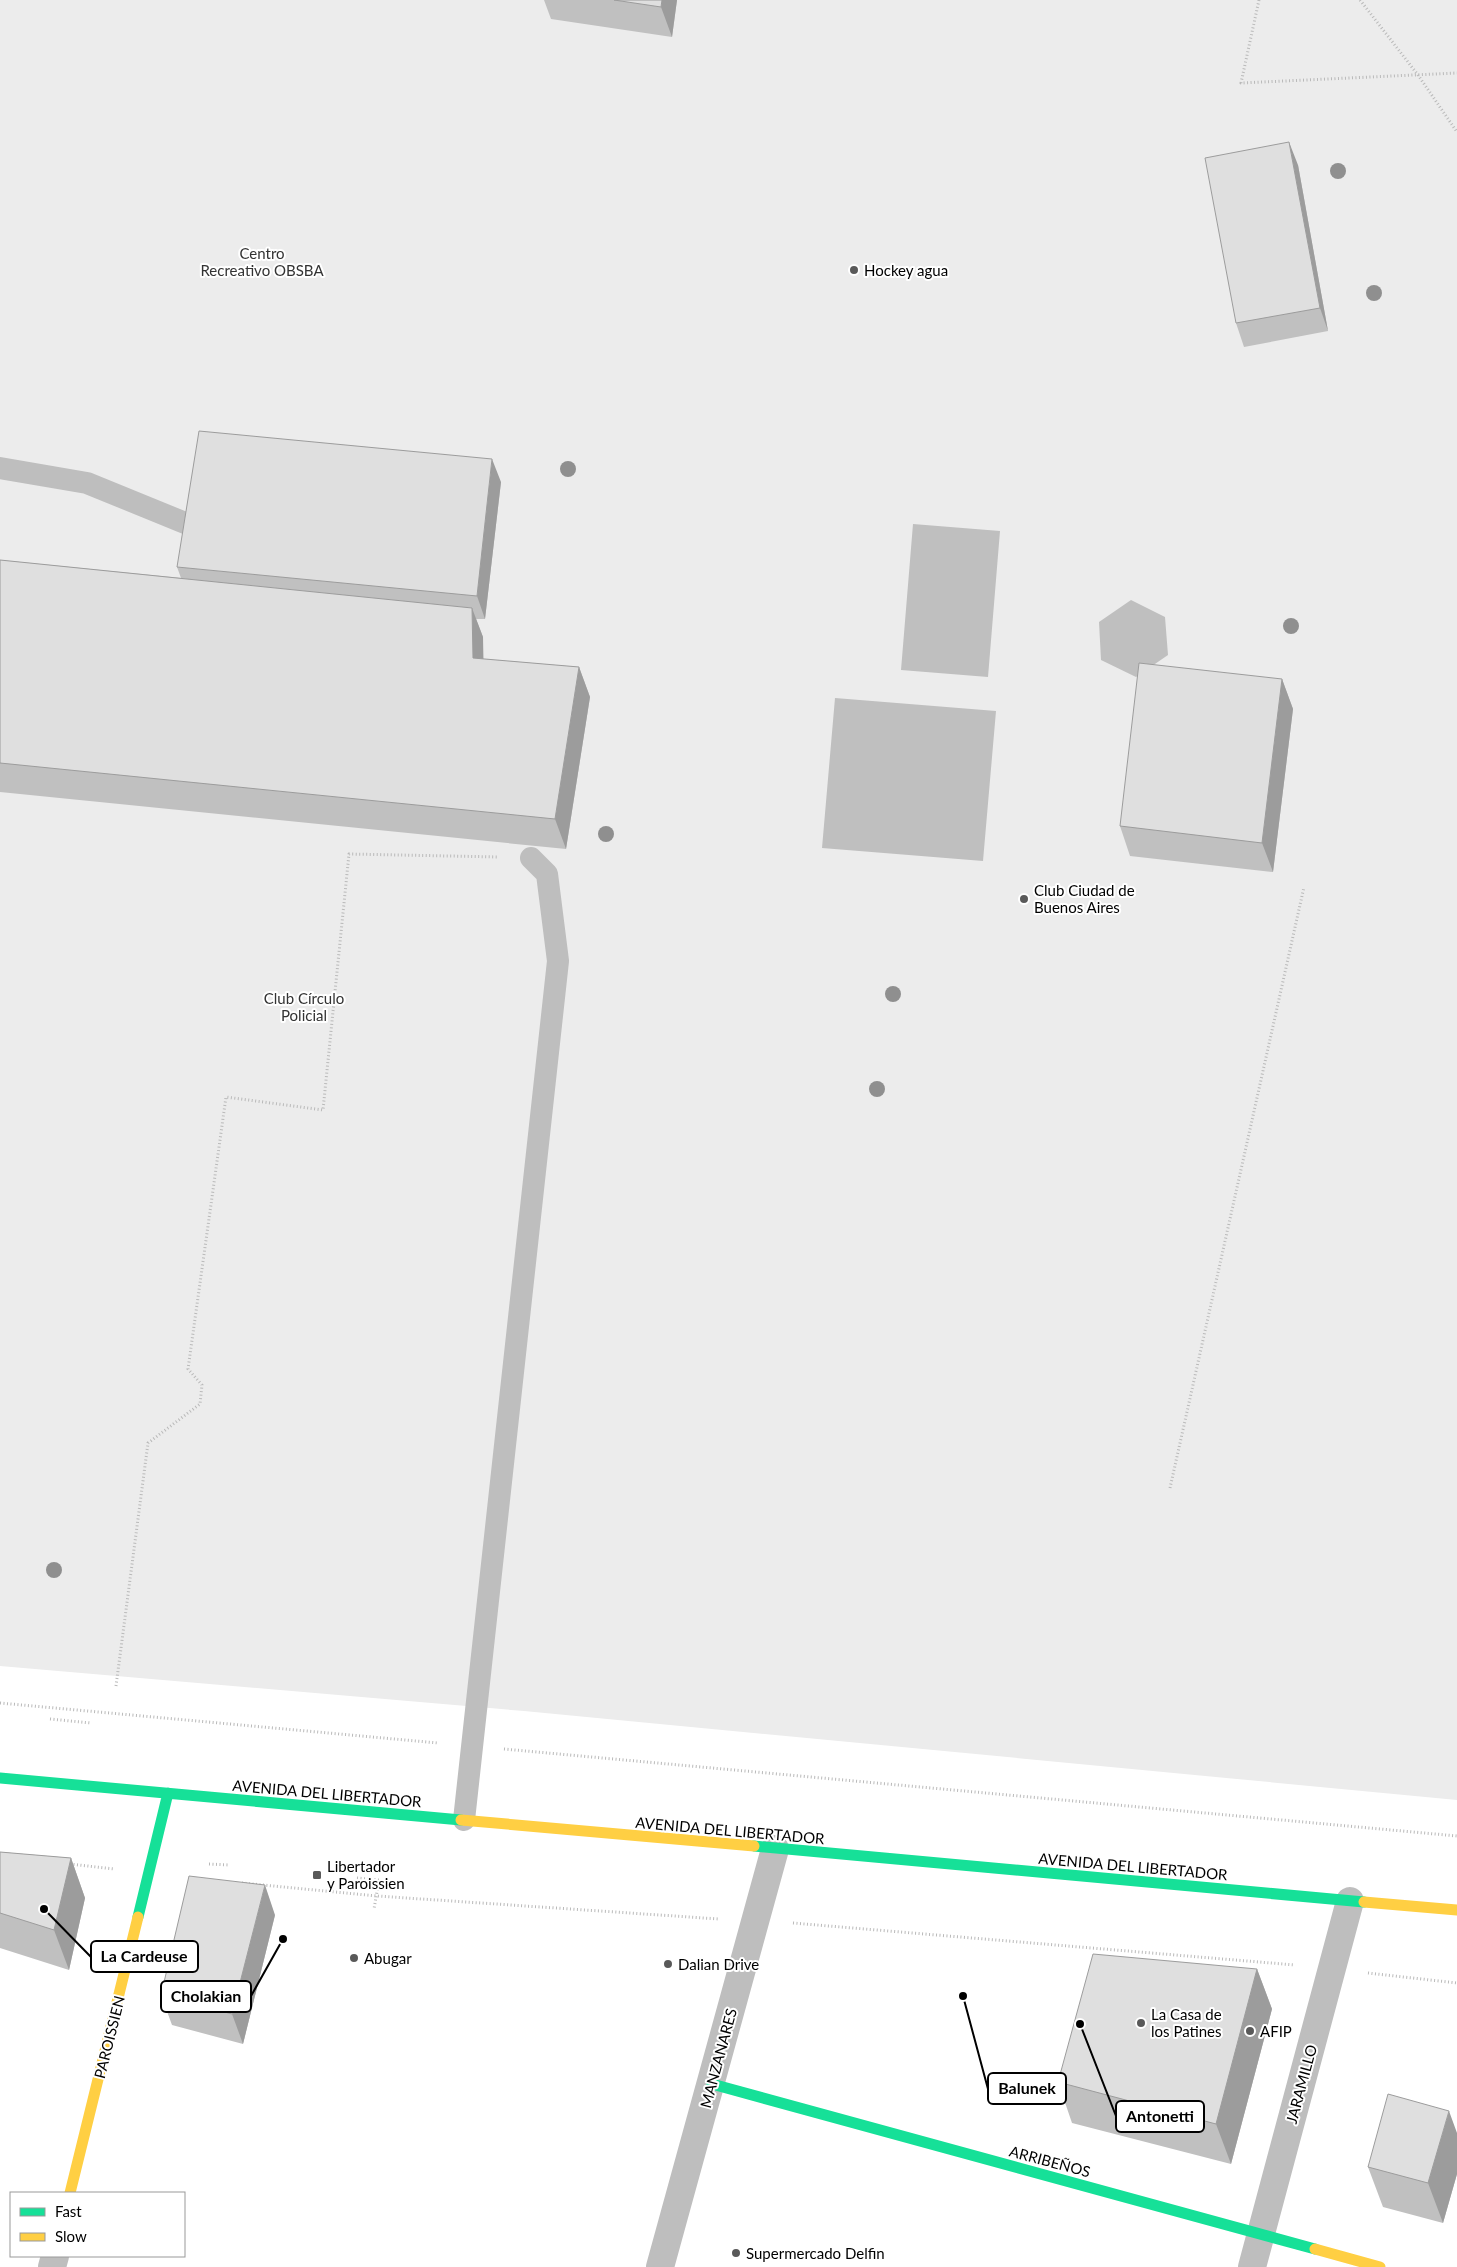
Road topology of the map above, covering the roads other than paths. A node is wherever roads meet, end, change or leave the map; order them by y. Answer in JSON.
{"nodes":[{"id":1,"x":0,"y":468,"type":"edge"},
{"id":2,"x":195,"y":527,"type":"edge"},
{"id":3,"x":531,"y":858,"type":"road end"},
{"id":4,"x":0,"y":1778,"type":"edge"},
{"id":5,"x":168,"y":1793,"type":"junction"},
{"id":6,"x":464,"y":1820,"type":"junction"},
{"id":7,"x":775,"y":1849,"type":"junction"},
{"id":8,"x":1350,"y":1901,"type":"junction"},
{"id":9,"x":1457,"y":1910,"type":"edge"},
{"id":10,"x":712,"y":2084,"type":"junction"},
{"id":11,"x":70,"y":2192,"type":"edge"},
{"id":12,"x":1261,"y":2234,"type":"junction"},
{"id":13,"x":660,"y":2267,"type":"edge"},
{"id":14,"x":1252,"y":2267,"type":"edge"},
{"id":15,"x":1380,"y":2267,"type":"edge"}],
"edges":[{"from":1,"to":2,"type":"lane"},
{"from":3,"to":6,"type":"lane"},
{"from":4,"to":5,"type":"main road","name":"AVENIDA DEL LIBERTADOR"},
{"from":5,"to":6,"type":"main road","name":"AVENIDA DEL LIBERTADOR"},
{"from":5,"to":11,"type":"main road","name":"PAROISSIEN"},
{"from":6,"to":7,"type":"main road","name":"AVENIDA DEL LIBERTADOR"},
{"from":7,"to":8,"type":"main road","name":"AVENIDA DEL LIBERTADOR"},
{"from":7,"to":10,"type":"street","name":"MANZANARES"},
{"from":8,"to":9,"type":"main road","name":"AVENIDA DEL LIBERTADOR"},
{"from":8,"to":12,"type":"street","name":"JARAMILLO"},
{"from":10,"to":12,"type":"main road","name":"ARRIBEÑOS"},
{"from":10,"to":13,"type":"street","name":"MANZANARES"},
{"from":12,"to":14,"type":"street","name":"JARAMILLO"},
{"from":12,"to":15,"type":"main road","name":"ARRIBEÑOS"}]}
